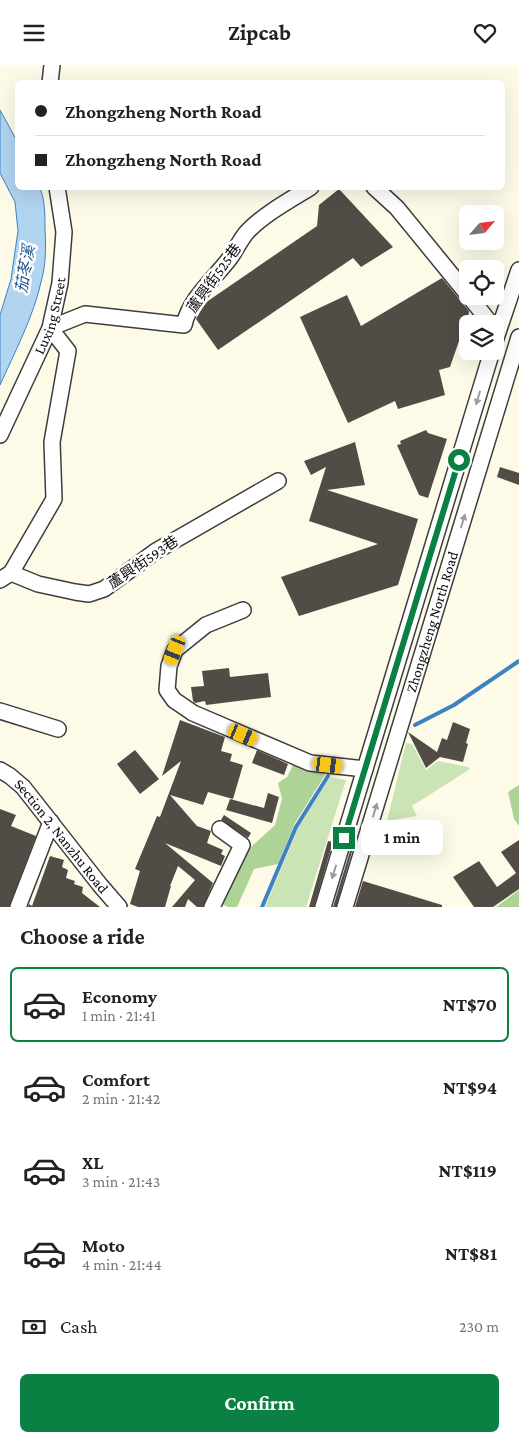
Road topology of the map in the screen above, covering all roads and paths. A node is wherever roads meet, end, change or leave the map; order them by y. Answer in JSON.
{"nodes":[{"id":1,"x":52,"y":65,"type":"edge"},
{"id":2,"x":50,"y":80,"type":"edge"},
{"id":3,"x":57,"y":190,"type":"edge"},
{"id":4,"x":306,"y":190,"type":"edge"},
{"id":5,"x":377,"y":190,"type":"edge"},
{"id":6,"x":519,"y":270,"type":"edge"},
{"id":7,"x":459,"y":284,"type":"edge"},
{"id":8,"x":501,"y":315,"type":"edge"},
{"id":9,"x":50,"y":328,"type":"junction"},
{"id":10,"x":519,"y":337,"type":"edge"},
{"id":11,"x":489,"y":360,"type":"edge"},
{"id":12,"x":0,"y":435,"type":"edge"},
{"id":13,"x":278,"y":481,"type":"dead end"},
{"id":14,"x":5,"y":576,"type":"edge"},
{"id":15,"x":243,"y":609,"type":"dead end"},
{"id":16,"x":0,"y":711,"type":"edge"},
{"id":17,"x":58,"y":729,"type":"dead end"},
{"id":18,"x":365,"y":769,"type":"junction"},
{"id":19,"x":0,"y":770,"type":"edge"},
{"id":20,"x":51,"y":822,"type":"junction"},
{"id":21,"x":220,"y":829,"type":"dead end"},
{"id":22,"x":18,"y":907,"type":"edge"},
{"id":23,"x":119,"y":907,"type":"edge"},
{"id":24,"x":212,"y":907,"type":"edge"},
{"id":25,"x":323,"y":907,"type":"edge"},
{"id":26,"x":345,"y":907,"type":"edge"}],
"edges":[{"from":1,"to":2,"type":"street"},
{"from":3,"to":9,"type":"street","name":"Luxing Street"},
{"from":4,"to":9,"type":"street","name":"蘆興街525巷"},
{"from":5,"to":7,"type":"street"},
{"from":6,"to":8,"type":"street"},
{"from":9,"to":12,"type":"street","name":"Luxing Street"},
{"from":9,"to":14,"type":"street"},
{"from":26,"to":10,"type":"street","name":"Zhongzheng North Road","one_way":true},
{"from":11,"to":18,"type":"street","name":"Zhongzheng North Road","one_way":true},
{"from":13,"to":14,"type":"street","name":"蘆興街593巷"},
{"from":15,"to":18,"type":"street"},
{"from":16,"to":17,"type":"street"},
{"from":18,"to":25,"type":"street","name":"Zhongzheng North Road","one_way":true},
{"from":19,"to":20,"type":"street","name":"Section 2, Nanzhu Road"},
{"from":20,"to":22,"type":"street"},
{"from":20,"to":23,"type":"street","name":"Section 2, Nanzhu Road"},
{"from":21,"to":24,"type":"street"}]}
